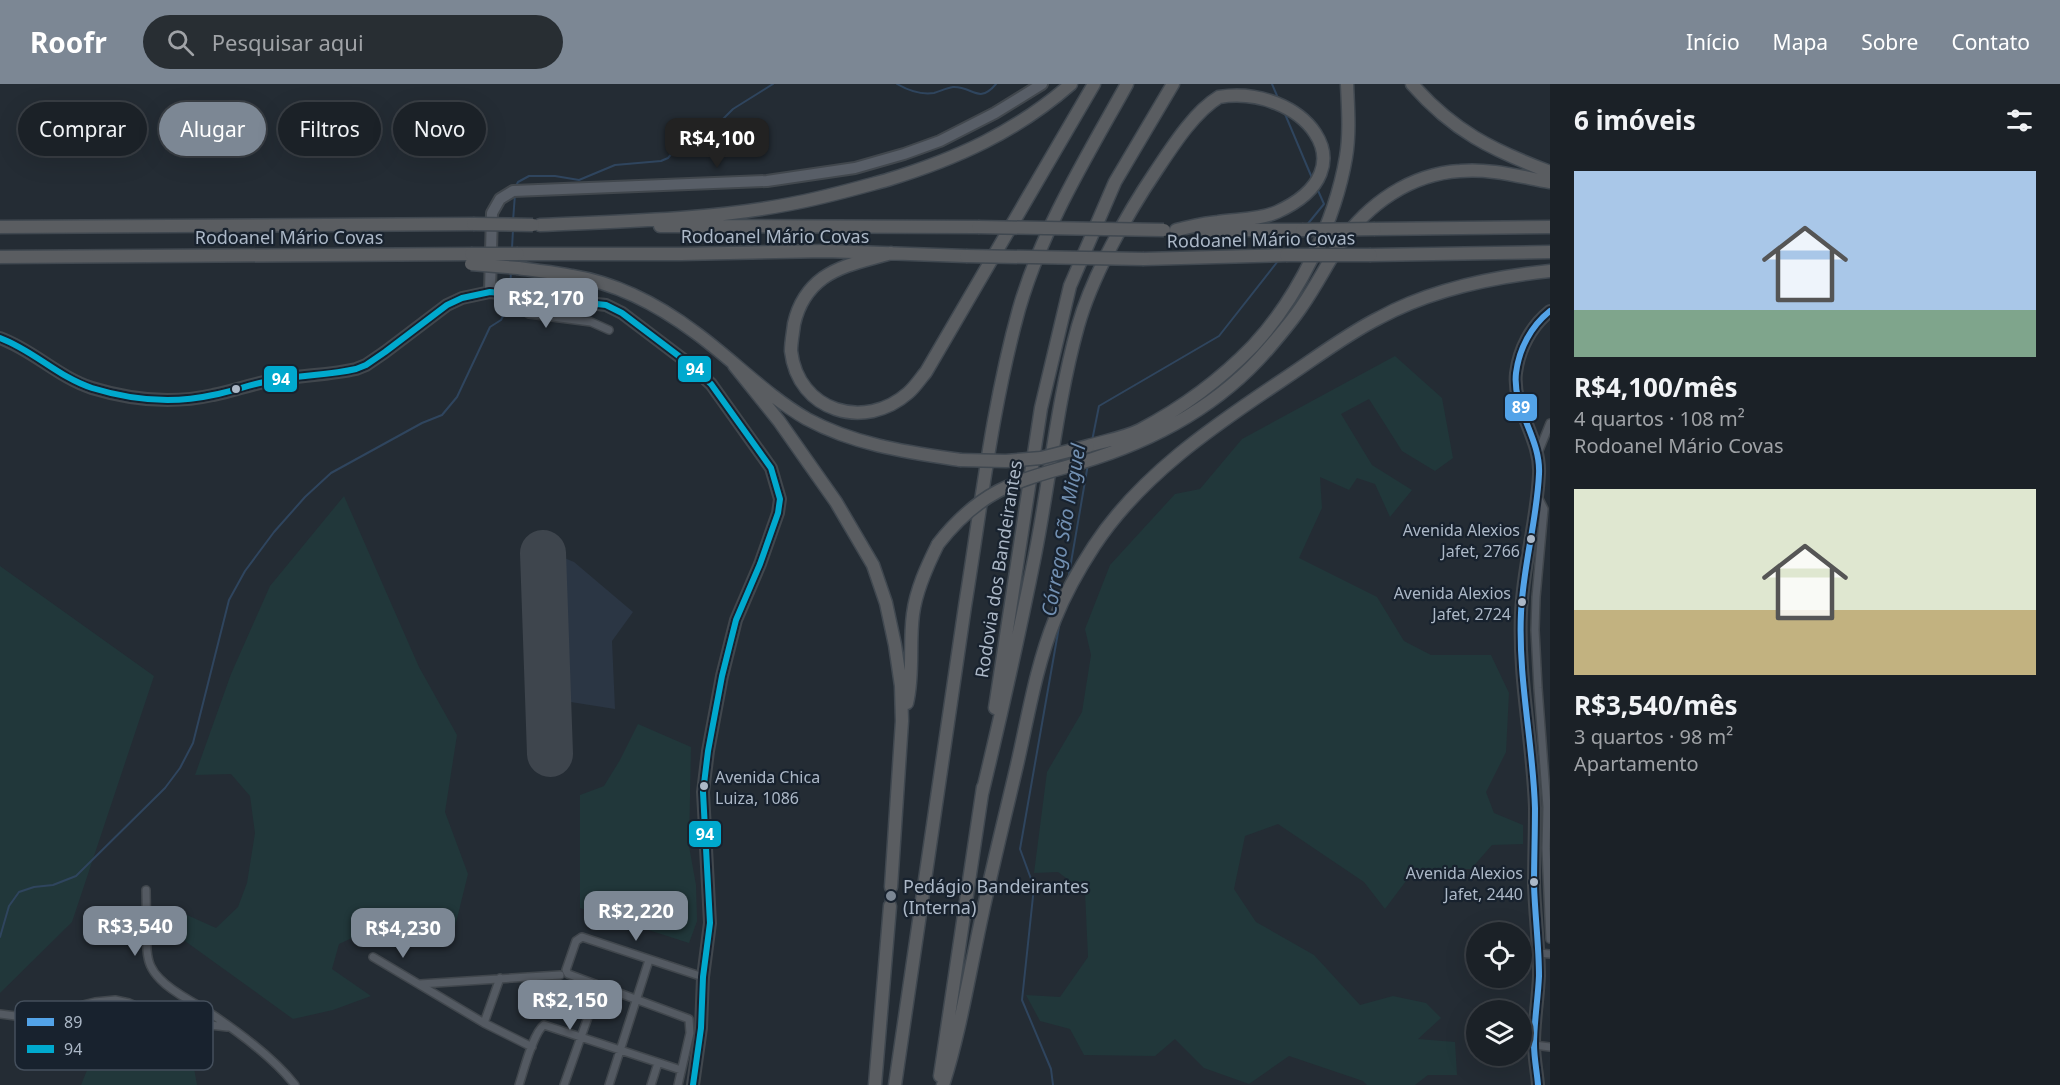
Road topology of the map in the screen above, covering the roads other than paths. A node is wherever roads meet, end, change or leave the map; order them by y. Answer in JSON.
{"nodes":[{"id":1,"x":1042,"y":84,"type":"edge"},
{"id":2,"x":1071,"y":84,"type":"edge"},
{"id":3,"x":1094,"y":84,"type":"edge"},
{"id":4,"x":1127,"y":84,"type":"edge"},
{"id":5,"x":1173,"y":84,"type":"edge"},
{"id":6,"x":1254,"y":84,"type":"edge"},
{"id":7,"x":1347,"y":84,"type":"edge"},
{"id":8,"x":1412,"y":84,"type":"edge"},
{"id":9,"x":1307,"y":106,"type":"dead end"},
{"id":10,"x":1550,"y":172,"type":"edge"},
{"id":11,"x":1550,"y":183,"type":"edge"},
{"id":12,"x":536,"y":225,"type":"junction"},
{"id":13,"x":0,"y":227,"type":"edge"},
{"id":14,"x":1550,"y":227,"type":"edge"},
{"id":15,"x":1170,"y":230,"type":"junction"},
{"id":16,"x":1550,"y":252,"type":"edge"},
{"id":17,"x":891,"y":253,"type":"junction"},
{"id":18,"x":0,"y":257,"type":"edge"},
{"id":19,"x":471,"y":259,"type":"junction"},
{"id":20,"x":1550,"y":271,"type":"edge"},
{"id":21,"x":490,"y":292,"type":"junction"},
{"id":22,"x":518,"y":295,"type":"junction"},
{"id":23,"x":1550,"y":311,"type":"edge"},
{"id":24,"x":609,"y":330,"type":"dead end"},
{"id":25,"x":0,"y":338,"type":"edge"},
{"id":26,"x":734,"y":365,"type":"junction"},
{"id":27,"x":1550,"y":423,"type":"edge"},
{"id":28,"x":1538,"y":453,"type":"junction"},
{"id":29,"x":1537,"y":495,"type":"junction"},
{"id":30,"x":1544,"y":509,"type":"junction"},
{"id":31,"x":1550,"y":515,"type":"edge"},
{"id":32,"x":902,"y":721,"type":"junction"},
{"id":33,"x":982,"y":794,"type":"junction"},
{"id":34,"x":1548,"y":804,"type":"edge"},
{"id":35,"x":1534,"y":806,"type":"junction"},
{"id":36,"x":891,"y":887,"type":"tunnel mouth"},
{"id":37,"x":146,"y":890,"type":"dead end"},
{"id":38,"x":890,"y":906,"type":"tunnel mouth"},
{"id":39,"x":1550,"y":939,"type":"edge"},
{"id":40,"x":1538,"y":953,"type":"junction"},
{"id":41,"x":1550,"y":954,"type":"edge"},
{"id":42,"x":373,"y":957,"type":"dead end"},
{"id":43,"x":649,"y":960,"type":"junction"},
{"id":44,"x":560,"y":975,"type":"dead end"},
{"id":45,"x":703,"y":977,"type":"junction"},
{"id":46,"x":500,"y":978,"type":"junction"},
{"id":47,"x":420,"y":984,"type":"junction"},
{"id":48,"x":599,"y":986,"type":"junction"},
{"id":49,"x":636,"y":1000,"type":"junction"},
{"id":50,"x":190,"y":1001,"type":"edge"},
{"id":51,"x":0,"y":1014,"type":"edge"},
{"id":52,"x":15,"y":1016,"type":"edge"},
{"id":53,"x":213,"y":1016,"type":"edge"},
{"id":54,"x":484,"y":1023,"type":"junction"},
{"id":55,"x":213,"y":1025,"type":"edge"},
{"id":56,"x":230,"y":1027,"type":"junction"},
{"id":57,"x":581,"y":1037,"type":"junction"},
{"id":58,"x":1534,"y":1046,"type":"junction"},
{"id":59,"x":532,"y":1047,"type":"junction"},
{"id":60,"x":1550,"y":1047,"type":"edge"},
{"id":61,"x":621,"y":1049,"type":"junction"},
{"id":62,"x":658,"y":1063,"type":"junction"},
{"id":63,"x":681,"y":1070,"type":"junction"},
{"id":64,"x":296,"y":1085,"type":"edge"},
{"id":65,"x":519,"y":1085,"type":"edge"},
{"id":66,"x":564,"y":1085,"type":"edge"},
{"id":67,"x":609,"y":1085,"type":"edge"},
{"id":68,"x":651,"y":1085,"type":"edge"},
{"id":69,"x":678,"y":1085,"type":"edge"},
{"id":70,"x":693,"y":1085,"type":"edge"},
{"id":71,"x":875,"y":1085,"type":"edge"},
{"id":72,"x":896,"y":1085,"type":"edge"},
{"id":73,"x":938,"y":1085,"type":"edge"},
{"id":74,"x":943,"y":1085,"type":"edge"},
{"id":75,"x":1538,"y":1085,"type":"edge"}],
"edges":[{"from":1,"to":21,"type":"main road"},
{"from":2,"to":12,"type":"highway"},
{"from":3,"to":17,"type":"highway"},
{"from":4,"to":72,"type":"highway","name":"Rodovia dos Bandeirantes"},
{"from":5,"to":33,"type":"highway","name":"Rodovia dos Bandeirantes"},
{"from":6,"to":33,"type":"highway"},
{"from":7,"to":26,"type":"highway","bridge":true},
{"from":8,"to":10,"type":"highway"},
{"from":9,"to":15,"type":"highway"},
{"from":11,"to":32,"type":"highway","bridge":true},
{"from":12,"to":13,"type":"highway","name":"Rodoanel Mário Covas","bridge":true},
{"from":12,"to":15,"type":"highway","name":"Rodoanel Mário Covas","bridge":true},
{"from":14,"to":15,"type":"highway","name":"Rodoanel Mário Covas","bridge":true},
{"from":16,"to":17,"type":"highway","name":"Rodoanel Mário Covas","bridge":true},
{"from":17,"to":19,"type":"highway","name":"Rodoanel Mário Covas","bridge":true},
{"from":18,"to":19,"type":"highway","name":"Rodoanel Mário Covas"},
{"from":19,"to":26,"type":"highway","bridge":true},
{"from":20,"to":74,"type":"highway"},
{"from":21,"to":22,"type":"main road"},
{"from":21,"to":25,"type":"main road"},
{"from":22,"to":24,"type":"street"},
{"from":22,"to":45,"type":"main road"},
{"from":23,"to":28,"type":"main road"},
{"from":26,"to":32,"type":"highway"},
{"from":27,"to":28,"type":"street"},
{"from":28,"to":29,"type":"main road"},
{"from":29,"to":30,"type":"street"},
{"from":29,"to":35,"type":"main road"},
{"from":30,"to":31,"type":"street"},
{"from":30,"to":34,"type":"street"},
{"from":32,"to":36,"type":"highway"},
{"from":33,"to":73,"type":"highway","name":"Rodovia dos Bandeirantes"},
{"from":34,"to":35,"type":"street"},
{"from":34,"to":39,"type":"street"},
{"from":35,"to":40,"type":"main road"},
{"from":37,"to":50,"type":"street"},
{"from":38,"to":71,"type":"highway"},
{"from":40,"to":41,"type":"street"},
{"from":40,"to":58,"type":"main road"},
{"from":42,"to":47,"type":"street"},
{"from":43,"to":45,"type":"street"},
{"from":43,"to":48,"type":"street"},
{"from":43,"to":49,"type":"street"},
{"from":44,"to":46,"type":"street"},
{"from":45,"to":70,"type":"main road"},
{"from":46,"to":47,"type":"street"},
{"from":46,"to":54,"type":"street"},
{"from":47,"to":54,"type":"street"},
{"from":48,"to":49,"type":"street"},
{"from":48,"to":57,"type":"street"},
{"from":49,"to":61,"type":"street"},
{"from":49,"to":63,"type":"street"},
{"from":51,"to":52,"type":"street"},
{"from":53,"to":56,"type":"street"},
{"from":54,"to":59,"type":"street"},
{"from":55,"to":56,"type":"street"},
{"from":56,"to":64,"type":"street"},
{"from":57,"to":59,"type":"street"},
{"from":57,"to":61,"type":"street"},
{"from":57,"to":66,"type":"street"},
{"from":58,"to":60,"type":"street"},
{"from":58,"to":75,"type":"main road"},
{"from":59,"to":65,"type":"street"},
{"from":61,"to":62,"type":"street"},
{"from":61,"to":67,"type":"street"},
{"from":62,"to":63,"type":"street"},
{"from":62,"to":68,"type":"street"},
{"from":63,"to":69,"type":"street"}]}
